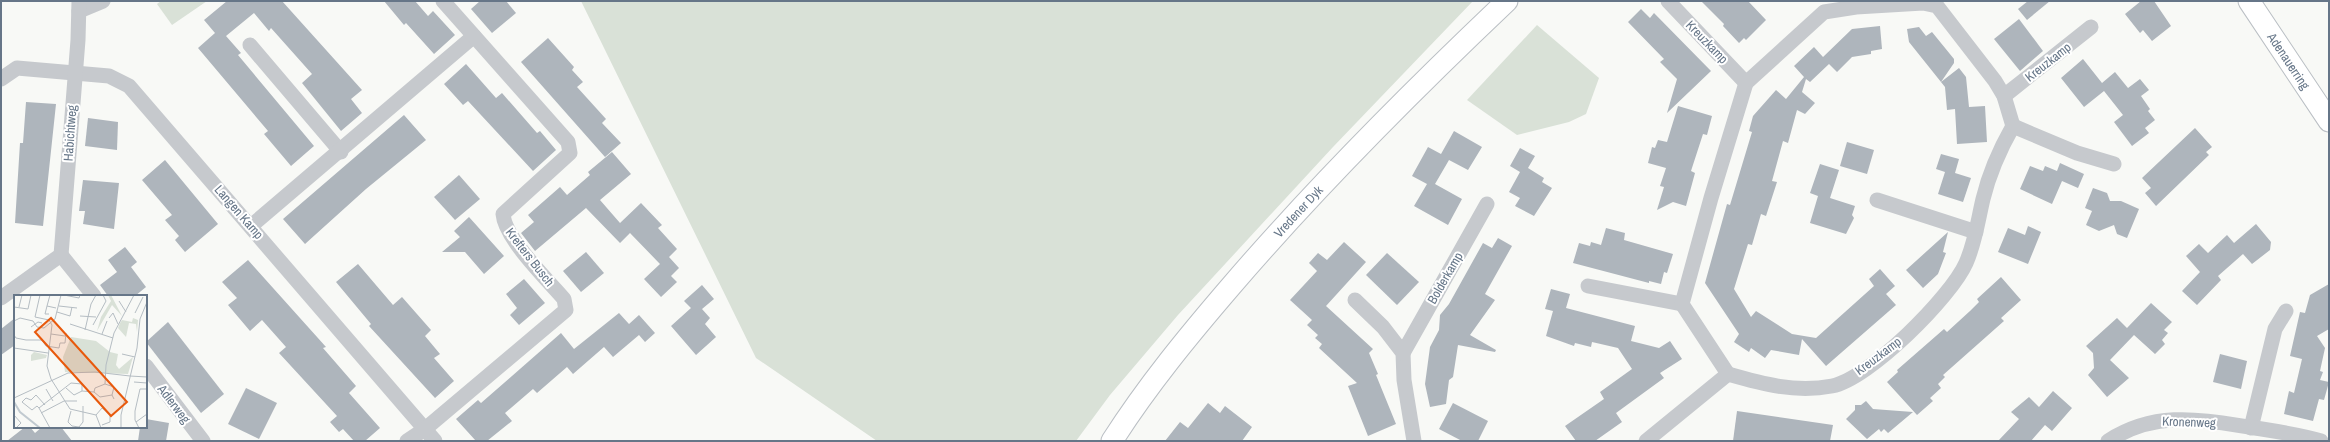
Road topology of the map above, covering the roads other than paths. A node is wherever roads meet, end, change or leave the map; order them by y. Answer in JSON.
{"nodes":[{"id":1,"x":103,"y":1,"type":"edge"},
{"id":2,"x":443,"y":1,"type":"edge"},
{"id":3,"x":1507,"y":1,"type":"edge"},
{"id":4,"x":1668,"y":1,"type":"edge"},
{"id":5,"x":2249,"y":1,"type":"edge"},
{"id":6,"x":1938,"y":4,"type":"edge"},
{"id":7,"x":79,"y":6,"type":"edge"},
{"id":8,"x":1821,"y":6,"type":"edge"},
{"id":9,"x":2092,"y":27,"type":"dead end"},
{"id":10,"x":474,"y":36,"type":"junction"},
{"id":11,"x":250,"y":45,"type":"dead end"},
{"id":12,"x":75,"y":73,"type":"junction"},
{"id":13,"x":1,"y":79,"type":"edge"},
{"id":14,"x":1746,"y":82,"type":"junction"},
{"id":15,"x":2004,"y":96,"type":"junction"},
{"id":16,"x":2329,"y":121,"type":"edge"},
{"id":17,"x":2013,"y":126,"type":"junction"},
{"id":18,"x":341,"y":152,"type":"junction"},
{"id":19,"x":2114,"y":164,"type":"dead end"},
{"id":20,"x":1877,"y":200,"type":"dead end"},
{"id":21,"x":1487,"y":204,"type":"dead end"},
{"id":22,"x":251,"y":226,"type":"junction"},
{"id":23,"x":1976,"y":232,"type":"junction"},
{"id":24,"x":61,"y":256,"type":"junction"},
{"id":25,"x":1588,"y":286,"type":"dead end"},
{"id":26,"x":93,"y":295,"type":"edge"},
{"id":27,"x":1,"y":298,"type":"edge"},
{"id":28,"x":1355,"y":300,"type":"dead end"},
{"id":29,"x":1682,"y":304,"type":"junction"},
{"id":30,"x":2286,"y":311,"type":"dead end"},
{"id":31,"x":1403,"y":353,"type":"junction"},
{"id":32,"x":147,"y":367,"type":"edge"},
{"id":33,"x":1728,"y":374,"type":"junction"},
{"id":34,"x":2251,"y":428,"type":"junction"},
{"id":35,"x":425,"y":429,"type":"junction"},
{"id":36,"x":203,"y":441,"type":"edge"},
{"id":37,"x":407,"y":441,"type":"edge"},
{"id":38,"x":435,"y":441,"type":"edge"},
{"id":39,"x":1112,"y":441,"type":"edge"},
{"id":40,"x":1414,"y":441,"type":"edge"},
{"id":41,"x":1646,"y":441,"type":"edge"},
{"id":42,"x":2108,"y":441,"type":"edge"},
{"id":43,"x":2321,"y":441,"type":"edge"}],
"edges":[{"from":1,"to":7,"type":"street"},
{"from":2,"to":10,"type":"street","name":"Krefters Busch"},
{"from":3,"to":39,"type":"main road","name":"Vredener Dyk"},
{"from":4,"to":14,"type":"street","name":"Kreuzkamp"},
{"from":5,"to":16,"type":"main road","name":"Adenauerring"},
{"from":6,"to":8,"type":"street"},
{"from":6,"to":15,"type":"street"},
{"from":7,"to":12,"type":"street","name":"Habichtweg"},
{"from":8,"to":14,"type":"street"},
{"from":9,"to":15,"type":"street","name":"Kreuzkamp"},
{"from":10,"to":18,"type":"street"},
{"from":10,"to":35,"type":"street","name":"Krefters Busch"},
{"from":11,"to":18,"type":"street"},
{"from":12,"to":13,"type":"street","name":"Langen Kamp"},
{"from":12,"to":22,"type":"street","name":"Langen Kamp"},
{"from":12,"to":24,"type":"street","name":"Habichtweg"},
{"from":14,"to":29,"type":"street"},
{"from":15,"to":17,"type":"street"},
{"from":17,"to":19,"type":"street"},
{"from":17,"to":23,"type":"street","name":"Kreuzkamp"},
{"from":18,"to":22,"type":"street"},
{"from":20,"to":23,"type":"street"},
{"from":21,"to":31,"type":"street","name":"Bolderkamp"},
{"from":22,"to":35,"type":"street","name":"Langen Kamp"},
{"from":23,"to":33,"type":"street","name":"Kreuzkamp"},
{"from":24,"to":26,"type":"street"},
{"from":24,"to":27,"type":"street"},
{"from":25,"to":29,"type":"street"},
{"from":28,"to":31,"type":"street"},
{"from":29,"to":33,"type":"street"},
{"from":30,"to":34,"type":"street"},
{"from":31,"to":40,"type":"street"},
{"from":32,"to":36,"type":"street","name":"Adlerweg"},
{"from":33,"to":41,"type":"street"},
{"from":34,"to":42,"type":"street","name":"Kronenweg"},
{"from":34,"to":43,"type":"street","name":"Kronenweg"},
{"from":35,"to":37,"type":"street"},
{"from":35,"to":38,"type":"street","name":"Langen Kamp"}]}
